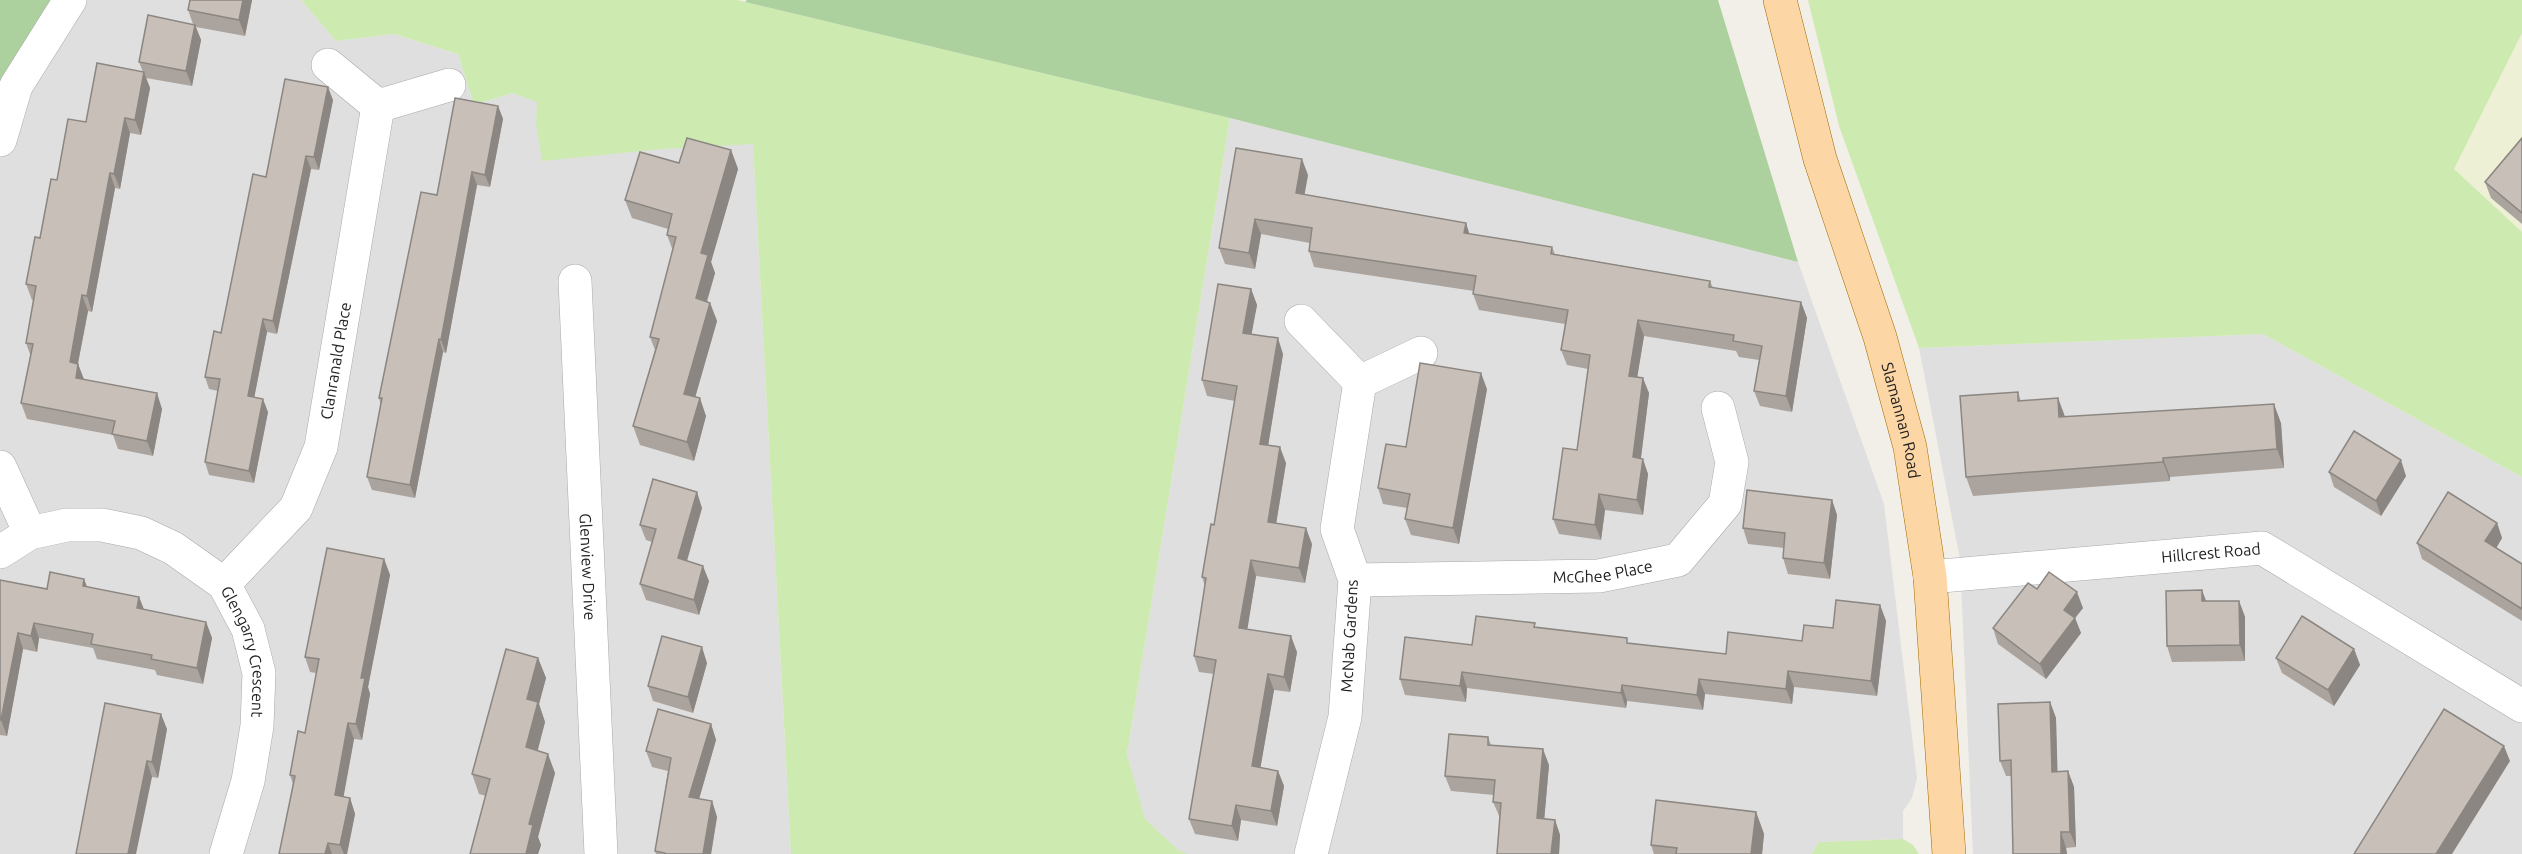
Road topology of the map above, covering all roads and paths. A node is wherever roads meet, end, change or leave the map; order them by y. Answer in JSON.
{"nodes":[{"id":1,"x":70,"y":0,"type":"edge"},
{"id":2,"x":1780,"y":0,"type":"edge"},
{"id":3,"x":328,"y":65,"type":"dead end"},
{"id":4,"x":448,"y":85,"type":"dead end"},
{"id":5,"x":378,"y":106,"type":"junction"},
{"id":6,"x":0,"y":140,"type":"edge"},
{"id":7,"x":575,"y":281,"type":"dead end"},
{"id":8,"x":1301,"y":321,"type":"dead end"},
{"id":9,"x":1421,"y":353,"type":"dead end"},
{"id":10,"x":1360,"y":382,"type":"junction"},
{"id":11,"x":1718,"y":408,"type":"dead end"},
{"id":12,"x":0,"y":467,"type":"edge"},
{"id":13,"x":30,"y":533,"type":"junction"},
{"id":14,"x":0,"y":552,"type":"edge"},
{"id":15,"x":1930,"y":577,"type":"junction"},
{"id":16,"x":1355,"y":580,"type":"junction"},
{"id":17,"x":224,"y":584,"type":"junction"},
{"id":18,"x":2522,"y":706,"type":"edge"},
{"id":19,"x":226,"y":854,"type":"edge"},
{"id":20,"x":601,"y":854,"type":"edge"},
{"id":21,"x":1311,"y":854,"type":"edge"},
{"id":22,"x":1949,"y":854,"type":"edge"}],
"edges":[{"from":1,"to":6,"type":"street"},
{"from":2,"to":15,"type":"main road","name":"Slamannan Road"},
{"from":3,"to":5,"type":"street"},
{"from":4,"to":5,"type":"street"},
{"from":5,"to":17,"type":"street","name":"Clanranald Place"},
{"from":7,"to":20,"type":"street","name":"Glenview Drive"},
{"from":8,"to":10,"type":"street"},
{"from":9,"to":10,"type":"street"},
{"from":10,"to":16,"type":"street","name":"McNab Gardens"},
{"from":11,"to":16,"type":"street","name":"McGhee Place"},
{"from":12,"to":13,"type":"street"},
{"from":13,"to":14,"type":"street","name":"Glengarry Crescent"},
{"from":13,"to":17,"type":"street","name":"Glengarry Crescent"},
{"from":15,"to":18,"type":"street","name":"Hillcrest Road"},
{"from":15,"to":22,"type":"main road","name":"Slamannan Road"},
{"from":16,"to":21,"type":"street","name":"McNab Gardens"},
{"from":17,"to":19,"type":"street","name":"Glengarry Crescent"}]}
